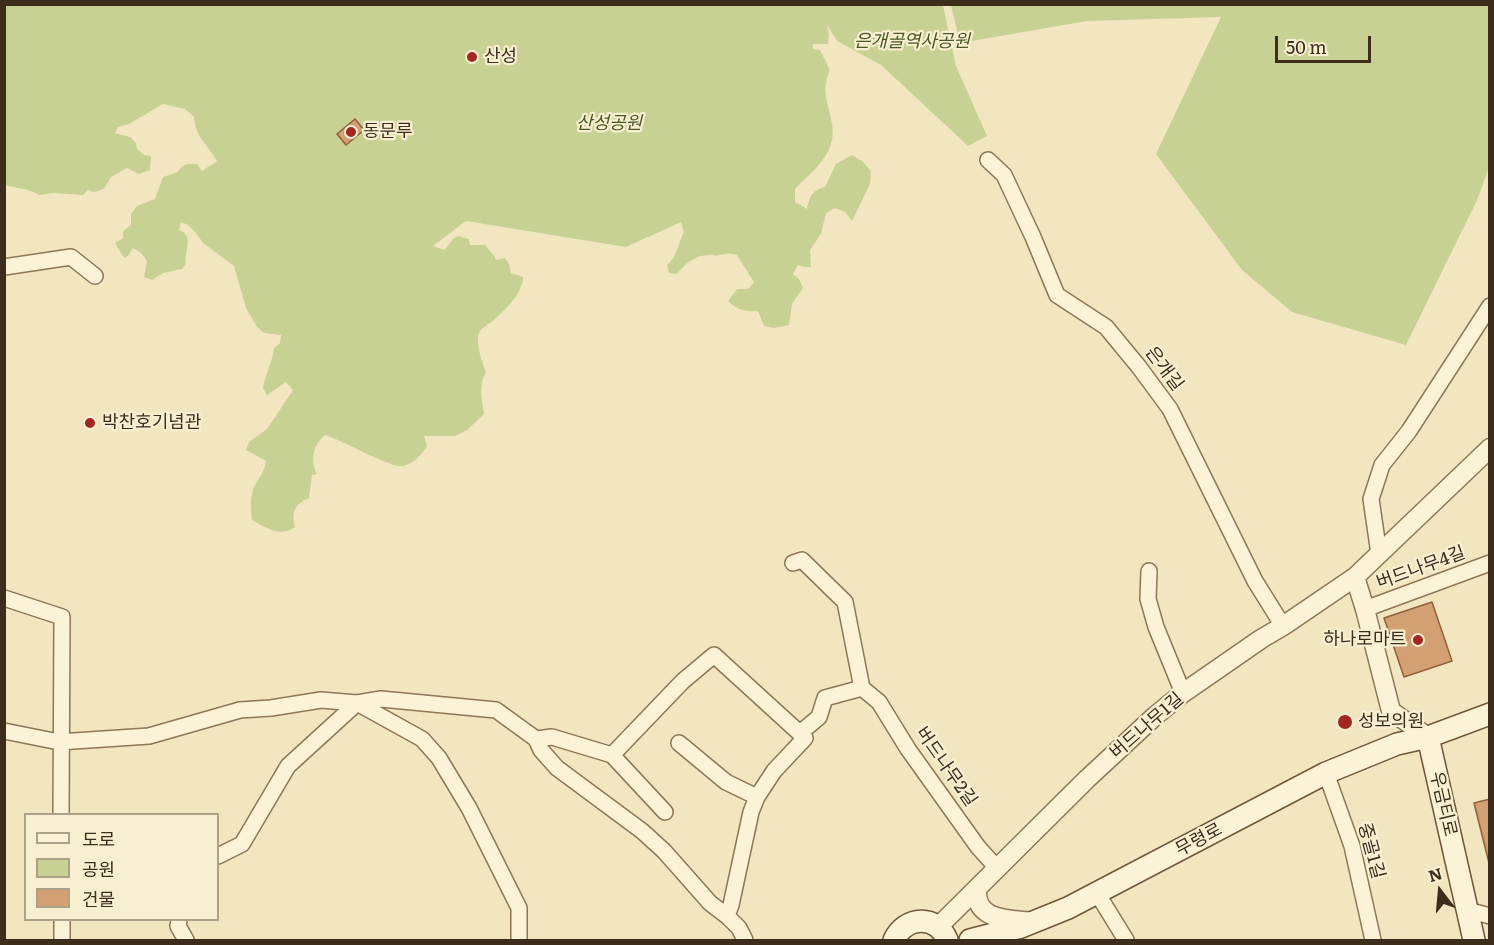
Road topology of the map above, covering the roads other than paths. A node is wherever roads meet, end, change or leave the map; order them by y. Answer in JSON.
{"nodes":[{"id":1,"x":988,"y":160,"type":"dead end"},
{"id":2,"x":4,"y":267,"type":"edge"},
{"id":3,"x":95,"y":276,"type":"dead end"},
{"id":4,"x":1490,"y":306,"type":"edge"},
{"id":5,"x":1490,"y":448,"type":"edge"},
{"id":6,"x":1379,"y":554,"type":"junction"},
{"id":7,"x":793,"y":563,"type":"dead end"},
{"id":8,"x":1490,"y":563,"type":"edge"},
{"id":9,"x":1149,"y":571,"type":"dead end"},
{"id":10,"x":1355,"y":577,"type":"junction"},
{"id":11,"x":4,"y":598,"type":"edge"},
{"id":12,"x":1365,"y":609,"type":"junction"},
{"id":13,"x":1283,"y":626,"type":"junction"},
{"id":14,"x":862,"y":688,"type":"junction"},
{"id":15,"x":1183,"y":693,"type":"junction"},
{"id":16,"x":357,"y":703,"type":"junction"},
{"id":17,"x":1490,"y":714,"type":"edge"},
{"id":18,"x":4,"y":731,"type":"edge"},
{"id":19,"x":800,"y":733,"type":"junction"},
{"id":20,"x":1428,"y":737,"type":"junction"},
{"id":21,"x":536,"y":739,"type":"junction"},
{"id":22,"x":62,"y":742,"type":"junction"},
{"id":23,"x":679,"y":743,"type":"dead end"},
{"id":24,"x":612,"y":755,"type":"junction"},
{"id":25,"x":1326,"y":773,"type":"junction"},
{"id":26,"x":757,"y":797,"type":"junction"},
{"id":27,"x":665,"y":812,"type":"dead end"},
{"id":28,"x":62,"y":813,"type":"edge"},
{"id":29,"x":219,"y":856,"type":"edge"},
{"id":30,"x":996,"y":868,"type":"junction"},
{"id":31,"x":977,"y":888,"type":"junction"},
{"id":32,"x":1097,"y":893,"type":"junction"},
{"id":33,"x":1467,"y":910,"type":"junction"},
{"id":34,"x":727,"y":916,"type":"junction"},
{"id":35,"x":1490,"y":916,"type":"edge"},
{"id":36,"x":62,"y":921,"type":"edge"},
{"id":37,"x":179,"y":921,"type":"edge"},
{"id":38,"x":1025,"y":930,"type":"edge"},
{"id":39,"x":942,"y":934,"type":"edge"},
{"id":40,"x":62,"y":940,"type":"edge"},
{"id":41,"x":186,"y":940,"type":"edge"},
{"id":42,"x":519,"y":940,"type":"edge"},
{"id":43,"x":745,"y":940,"type":"edge"},
{"id":44,"x":894,"y":940,"type":"edge"},
{"id":45,"x":970,"y":940,"type":"edge"},
{"id":46,"x":1125,"y":940,"type":"edge"},
{"id":47,"x":1373,"y":940,"type":"edge"},
{"id":48,"x":1474,"y":940,"type":"edge"}],
"edges":[{"from":1,"to":13,"type":"street","name":"은개길"},
{"from":2,"to":3,"type":"street"},
{"from":4,"to":6,"type":"street"},
{"from":5,"to":6,"type":"street","name":"버드나무1길"},
{"from":6,"to":10,"type":"street","name":"버드나무1길"},
{"from":7,"to":14,"type":"street"},
{"from":8,"to":12,"type":"street","name":"버드나무4길"},
{"from":9,"to":15,"type":"street"},
{"from":10,"to":12,"type":"street"},
{"from":10,"to":13,"type":"street","name":"버드나무1길"},
{"from":11,"to":22,"type":"street"},
{"from":12,"to":20,"type":"street"},
{"from":13,"to":15,"type":"street","name":"버드나무1길"},
{"from":14,"to":19,"type":"street"},
{"from":14,"to":30,"type":"street","name":"버드나무2길"},
{"from":15,"to":30,"type":"street","name":"버드나무1길"},
{"from":16,"to":21,"type":"street"},
{"from":16,"to":22,"type":"street"},
{"from":16,"to":29,"type":"street"},
{"from":16,"to":42,"type":"street"},
{"from":17,"to":20,"type":"main road","name":"무령로"},
{"from":18,"to":22,"type":"street"},
{"from":19,"to":24,"type":"street"},
{"from":19,"to":26,"type":"street"},
{"from":20,"to":25,"type":"main road","name":"무령로"},
{"from":20,"to":33,"type":"main road","name":"우금티로"},
{"from":21,"to":24,"type":"street"},
{"from":21,"to":34,"type":"street"},
{"from":22,"to":28,"type":"street"},
{"from":23,"to":26,"type":"street"},
{"from":24,"to":27,"type":"street"},
{"from":25,"to":32,"type":"main road","name":"무령로"},
{"from":25,"to":47,"type":"street","name":"중골1길"},
{"from":26,"to":34,"type":"street"},
{"from":30,"to":31,"type":"street","name":"버드나무1길"},
{"from":31,"to":38,"type":"street"},
{"from":31,"to":39,"type":"street","name":"버드나무1길"},
{"from":32,"to":38,"type":"main road","name":"무령로"},
{"from":32,"to":46,"type":"street"},
{"from":33,"to":35,"type":"street"},
{"from":33,"to":48,"type":"main road","name":"우금티로"},
{"from":34,"to":43,"type":"street"},
{"from":36,"to":40,"type":"street"},
{"from":37,"to":41,"type":"street"},
{"from":38,"to":45,"type":"main road","name":"무령로"},
{"from":39,"to":44,"type":"main road"}]}
